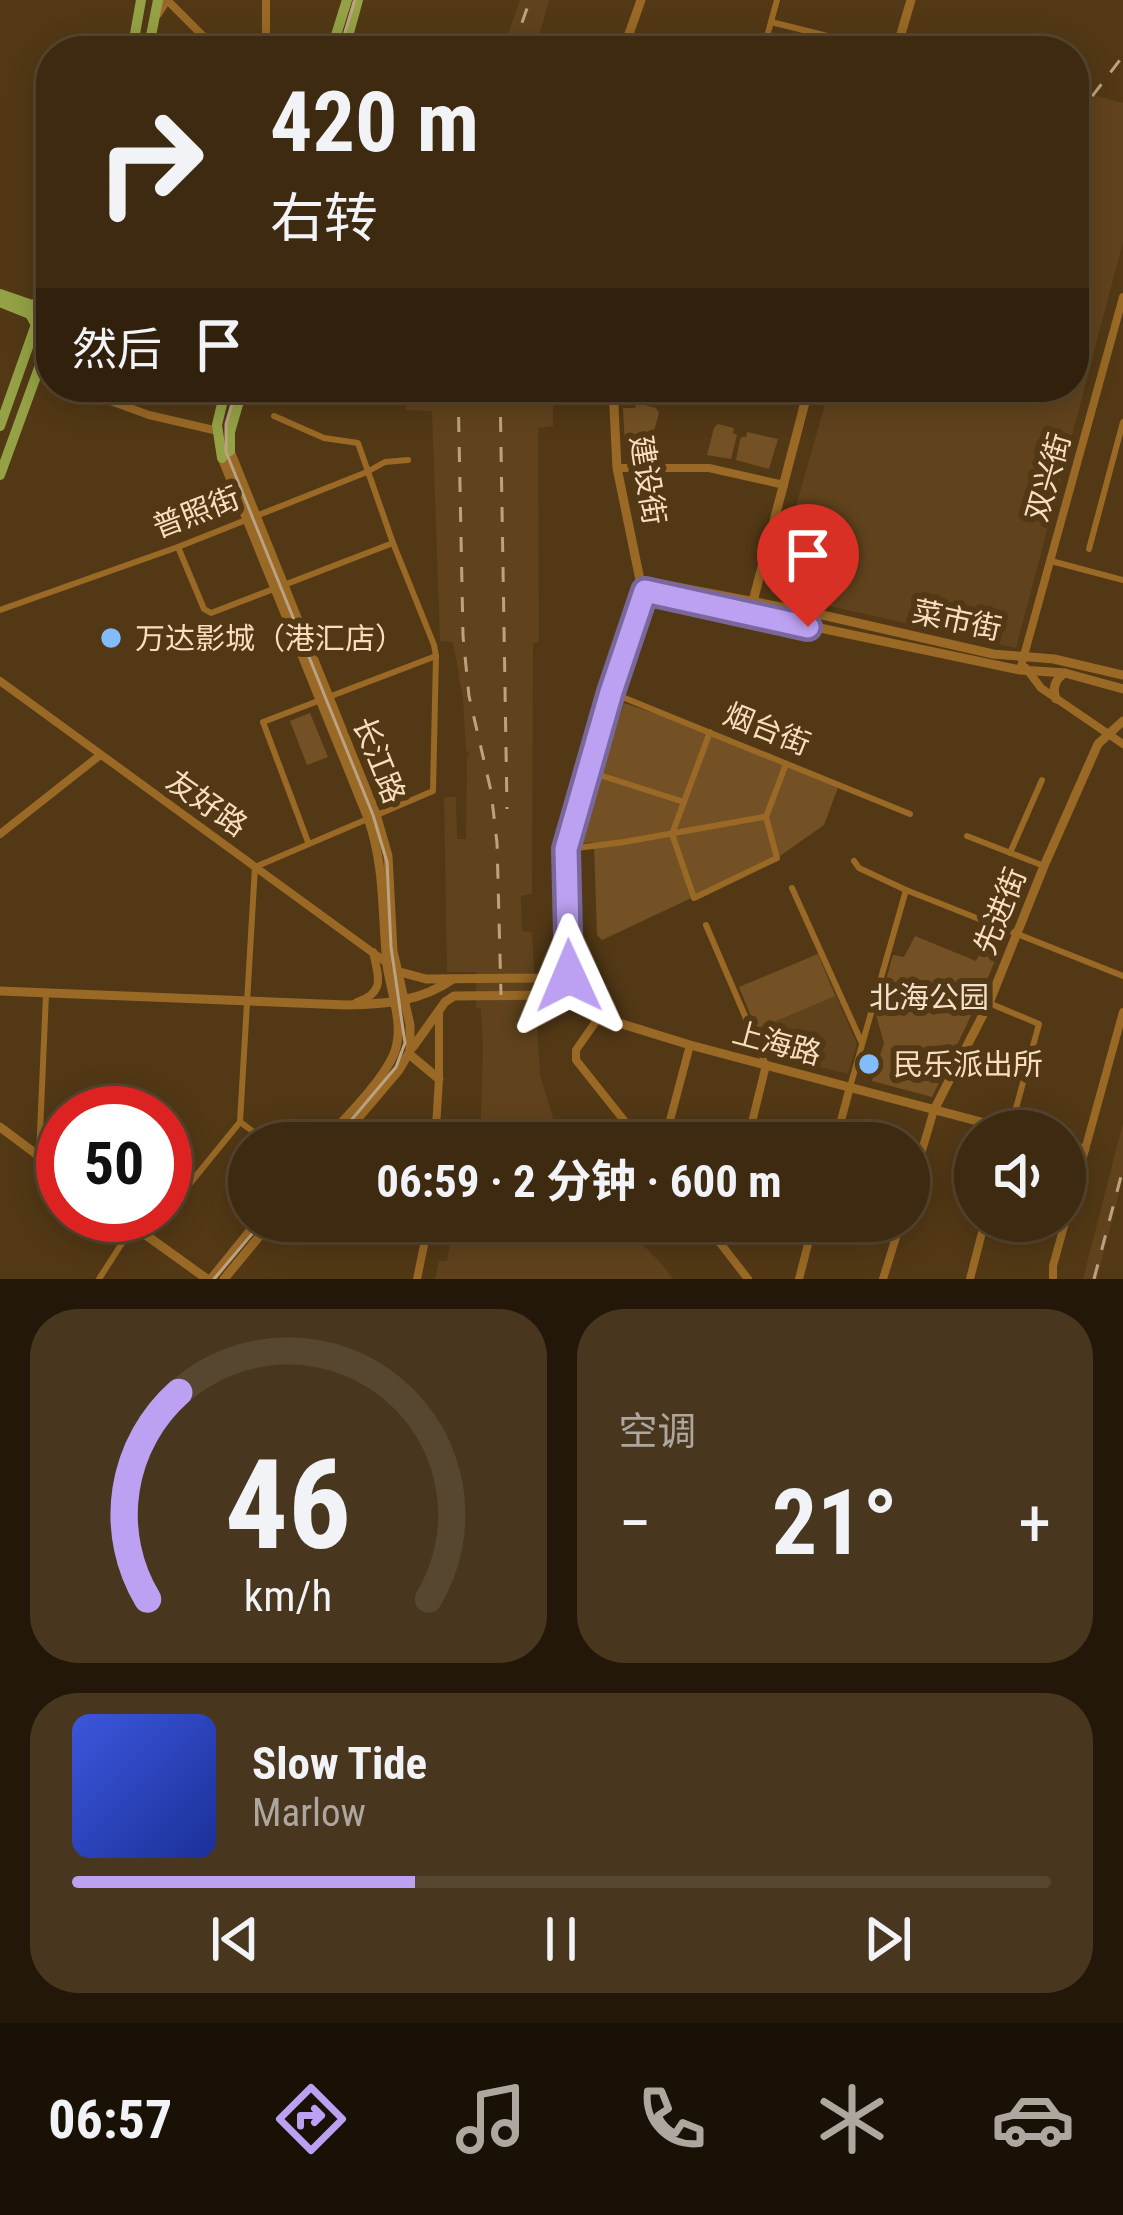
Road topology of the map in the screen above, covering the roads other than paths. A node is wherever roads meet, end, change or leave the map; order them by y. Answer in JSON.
{"nodes":[{"id":1,"x":141,"y":0,"type":"edge"},
{"id":2,"x":158,"y":0,"type":"edge"},
{"id":3,"x":167,"y":0,"type":"edge"},
{"id":4,"x":266,"y":0,"type":"edge"},
{"id":5,"x":347,"y":0,"type":"edge"},
{"id":6,"x":358,"y":0,"type":"edge"},
{"id":7,"x":640,"y":0,"type":"edge"},
{"id":8,"x":777,"y":0,"type":"edge"},
{"id":9,"x":911,"y":0,"type":"edge"},
{"id":10,"x":153,"y":22,"type":"junction"},
{"id":11,"x":771,"y":22,"type":"junction"},
{"id":12,"x":815,"y":33,"type":"junction"},
{"id":13,"x":135,"y":36,"type":"edge"},
{"id":14,"x":151,"y":36,"type":"edge"},
{"id":15,"x":202,"y":36,"type":"edge"},
{"id":16,"x":267,"y":36,"type":"edge"},
{"id":17,"x":339,"y":36,"type":"edge"},
{"id":18,"x":342,"y":36,"type":"edge"},
{"id":19,"x":628,"y":36,"type":"edge"},
{"id":20,"x":767,"y":36,"type":"edge"},
{"id":21,"x":814,"y":36,"type":"edge"},
{"id":22,"x":828,"y":36,"type":"edge"},
{"id":23,"x":898,"y":36,"type":"edge"},
{"id":24,"x":1123,"y":297,"type":"edge"},
{"id":25,"x":0,"y":298,"type":"edge"},
{"id":26,"x":36,"y":302,"type":"edge"},
{"id":27,"x":36,"y":325,"type":"joint"},
{"id":28,"x":16,"y":381,"type":"junction"},
{"id":29,"x":0,"y":385,"type":"edge"},
{"id":30,"x":36,"y":390,"type":"edge"},
{"id":31,"x":113,"y":402,"type":"edge"},
{"id":32,"x":222,"y":402,"type":"edge"},
{"id":33,"x":239,"y":402,"type":"edge"},
{"id":34,"x":614,"y":402,"type":"edge"},
{"id":35,"x":805,"y":402,"type":"edge"},
{"id":36,"x":274,"y":416,"type":"dead end"},
{"id":37,"x":1123,"y":422,"type":"edge"},
{"id":38,"x":0,"y":426,"type":"edge"},
{"id":39,"x":231,"y":429,"type":"junction"},
{"id":40,"x":217,"y":431,"type":"junction"},
{"id":41,"x":226,"y":455,"type":"junction"},
{"id":42,"x":408,"y":460,"type":"dead end"},
{"id":43,"x":617,"y":468,"type":"junction"},
{"id":44,"x":367,"y":472,"type":"junction"},
{"id":45,"x":0,"y":475,"type":"edge"},
{"id":46,"x":784,"y":485,"type":"junction"},
{"id":47,"x":251,"y":517,"type":"junction"},
{"id":48,"x":393,"y":543,"type":"junction"},
{"id":49,"x":178,"y":547,"type":"junction"},
{"id":50,"x":1090,"y":549,"type":"dead end"},
{"id":51,"x":1049,"y":560,"type":"junction"},
{"id":52,"x":1123,"y":580,"type":"edge"},
{"id":53,"x":278,"y":586,"type":"junction"},
{"id":54,"x":641,"y":587,"type":"junction"},
{"id":55,"x":754,"y":601,"type":"junction"},
{"id":56,"x":0,"y":610,"type":"edge"},
{"id":57,"x":731,"y":611,"type":"junction"},
{"id":58,"x":436,"y":656,"type":"junction"},
{"id":59,"x":1023,"y":666,"type":"junction"},
{"id":60,"x":1065,"y":673,"type":"junction"},
{"id":61,"x":1123,"y":675,"type":"edge"},
{"id":62,"x":0,"y":682,"type":"edge"},
{"id":63,"x":1123,"y":689,"type":"edge"},
{"id":64,"x":608,"y":691,"type":"junction"},
{"id":65,"x":324,"y":698,"type":"junction"},
{"id":66,"x":1056,"y":699,"type":"junction"},
{"id":67,"x":1123,"y":722,"type":"edge"},
{"id":68,"x":710,"y":732,"type":"junction"},
{"id":69,"x":1123,"y":744,"type":"edge"},
{"id":70,"x":99,"y":756,"type":"junction"},
{"id":71,"x":786,"y":763,"type":"junction"},
{"id":72,"x":586,"y":771,"type":"junction"},
{"id":73,"x":1042,"y":780,"type":"dead end"},
{"id":74,"x":684,"y":802,"type":"junction"},
{"id":75,"x":913,"y":815,"type":"dead end"},
{"id":76,"x":372,"y":816,"type":"junction"},
{"id":77,"x":766,"y":817,"type":"junction"},
{"id":78,"x":0,"y":834,"type":"edge"},
{"id":79,"x":672,"y":834,"type":"junction"},
{"id":80,"x":967,"y":836,"type":"dead end"},
{"id":81,"x":308,"y":842,"type":"junction"},
{"id":82,"x":564,"y":849,"type":"junction"},
{"id":83,"x":1010,"y":853,"type":"junction"},
{"id":84,"x":854,"y":861,"type":"dead end"},
{"id":85,"x":1044,"y":866,"type":"junction"},
{"id":86,"x":255,"y":867,"type":"junction"},
{"id":87,"x":792,"y":888,"type":"dead end"},
{"id":88,"x":906,"y":890,"type":"junction"},
{"id":89,"x":706,"y":925,"type":"dead end"},
{"id":90,"x":1017,"y":933,"type":"junction"},
{"id":91,"x":372,"y":951,"type":"junction"},
{"id":92,"x":387,"y":964,"type":"junction"},
{"id":93,"x":562,"y":968,"type":"junction"},
{"id":94,"x":398,"y":973,"type":"junction"},
{"id":95,"x":1123,"y":976,"type":"edge"},
{"id":96,"x":453,"y":979,"type":"junction"},
{"id":97,"x":568,"y":982,"type":"junction"},
{"id":98,"x":0,"y":991,"type":"edge"},
{"id":99,"x":46,"y":994,"type":"junction"},
{"id":100,"x":552,"y":995,"type":"junction"},
{"id":101,"x":419,"y":997,"type":"junction"},
{"id":102,"x":245,"y":1000,"type":"junction"},
{"id":103,"x":399,"y":1003,"type":"junction"},
{"id":104,"x":989,"y":1003,"type":"junction"},
{"id":105,"x":346,"y":1006,"type":"junction"},
{"id":106,"x":440,"y":1010,"type":"junction"},
{"id":107,"x":1123,"y":1012,"type":"edge"},
{"id":108,"x":596,"y":1016,"type":"junction"},
{"id":109,"x":428,"y":1026,"type":"junction"},
{"id":110,"x":862,"y":1044,"type":"junction"},
{"id":111,"x":691,"y":1045,"type":"junction"},
{"id":112,"x":409,"y":1053,"type":"junction"},
{"id":113,"x":766,"y":1065,"type":"junction"},
{"id":114,"x":439,"y":1079,"type":"junction"},
{"id":115,"x":42,"y":1086,"type":"edge"},
{"id":116,"x":850,"y":1088,"type":"junction"},
{"id":117,"x":934,"y":1110,"type":"junction"},
{"id":118,"x":1017,"y":1110,"type":"edge"},
{"id":119,"x":954,"y":1115,"type":"edge"},
{"id":120,"x":241,"y":1122,"type":"edge"},
{"id":121,"x":340,"y":1122,"type":"edge"},
{"id":122,"x":355,"y":1122,"type":"edge"},
{"id":123,"x":436,"y":1122,"type":"edge"},
{"id":124,"x":625,"y":1122,"type":"edge"},
{"id":125,"x":670,"y":1122,"type":"edge"},
{"id":126,"x":752,"y":1122,"type":"edge"},
{"id":127,"x":841,"y":1122,"type":"edge"},
{"id":128,"x":930,"y":1123,"type":"edge"},
{"id":129,"x":0,"y":1127,"type":"edge"},
{"id":130,"x":228,"y":1138,"type":"edge"},
{"id":131,"x":1086,"y":1145,"type":"edge"},
{"id":132,"x":36,"y":1154,"type":"edge"},
{"id":133,"x":192,"y":1182,"type":"edge"},
{"id":134,"x":123,"y":1242,"type":"edge"},
{"id":135,"x":156,"y":1242,"type":"edge"},
{"id":136,"x":240,"y":1242,"type":"edge"},
{"id":137,"x":255,"y":1242,"type":"edge"},
{"id":138,"x":425,"y":1242,"type":"edge"},
{"id":139,"x":720,"y":1242,"type":"edge"},
{"id":140,"x":723,"y":1242,"type":"edge"},
{"id":141,"x":809,"y":1242,"type":"edge"},
{"id":142,"x":894,"y":1242,"type":"edge"},
{"id":143,"x":980,"y":1242,"type":"edge"},
{"id":144,"x":1060,"y":1242,"type":"edge"},
{"id":145,"x":722,"y":1245,"type":"junction"},
{"id":146,"x":99,"y":1279,"type":"edge"},
{"id":147,"x":209,"y":1279,"type":"edge"},
{"id":148,"x":224,"y":1279,"type":"edge"},
{"id":149,"x":417,"y":1279,"type":"edge"},
{"id":150,"x":748,"y":1279,"type":"edge"},
{"id":151,"x":799,"y":1279,"type":"edge"},
{"id":152,"x":883,"y":1279,"type":"edge"},
{"id":153,"x":970,"y":1279,"type":"edge"},
{"id":154,"x":1053,"y":1279,"type":"edge"}],
"edges":[{"from":1,"to":13,"type":"main road"},
{"from":2,"to":10,"type":"main road"},
{"from":3,"to":10,"type":"street"},
{"from":3,"to":15,"type":"street"},
{"from":4,"to":16,"type":"street"},
{"from":5,"to":17,"type":"main road"},
{"from":6,"to":18,"type":"main road"},
{"from":7,"to":19,"type":"main road"},
{"from":8,"to":11,"type":"street"},
{"from":9,"to":23,"type":"main road"},
{"from":10,"to":14,"type":"main road"},
{"from":11,"to":12,"type":"street"},
{"from":11,"to":20,"type":"street"},
{"from":12,"to":21,"type":"street"},
{"from":12,"to":22,"type":"street"},
{"from":24,"to":51,"type":"street","name":"双兴街"},
{"from":25,"to":26,"type":"main road"},
{"from":25,"to":27,"type":"main road"},
{"from":27,"to":28,"type":"main road"},
{"from":28,"to":29,"type":"street"},
{"from":28,"to":38,"type":"main road"},
{"from":30,"to":45,"type":"main road"},
{"from":31,"to":40,"type":"street"},
{"from":32,"to":40,"type":"main road","name":"长江路"},
{"from":33,"to":39,"type":"main road","name":"长江路"},
{"from":34,"to":43,"type":"main road","name":"建设街"},
{"from":35,"to":46,"type":"main road"},
{"from":36,"to":44,"type":"street"},
{"from":37,"to":50,"type":"street"},
{"from":39,"to":40,"type":"street"},
{"from":39,"to":41,"type":"main road","name":"长江路"},
{"from":40,"to":41,"type":"main road","name":"长江路"},
{"from":41,"to":47,"type":"main road","name":"长江路"},
{"from":42,"to":44,"type":"street","name":"普照街"},
{"from":43,"to":46,"type":"street"},
{"from":43,"to":54,"type":"main road","name":"建设街"},
{"from":44,"to":47,"type":"street","name":"普照街"},
{"from":44,"to":48,"type":"street"},
{"from":46,"to":55,"type":"main road"},
{"from":47,"to":49,"type":"street","name":"普照街"},
{"from":47,"to":53,"type":"main road","name":"长江路"},
{"from":48,"to":53,"type":"street"},
{"from":48,"to":58,"type":"street"},
{"from":49,"to":53,"type":"street"},
{"from":49,"to":56,"type":"street","name":"普照街"},
{"from":51,"to":52,"type":"street"},
{"from":51,"to":59,"type":"street","name":"双兴街"},
{"from":53,"to":65,"type":"main road","name":"长江路"},
{"from":54,"to":55,"type":"main road","name":"菜市街"},
{"from":54,"to":57,"type":"main road"},
{"from":54,"to":64,"type":"main road"},
{"from":55,"to":57,"type":"main road"},
{"from":55,"to":59,"type":"main road","name":"菜市街"},
{"from":57,"to":59,"type":"main road"},
{"from":58,"to":65,"type":"street"},
{"from":58,"to":76,"type":"street"},
{"from":59,"to":60,"type":"main road","name":"菜市街"},
{"from":59,"to":61,"type":"main road","name":"菜市街"},
{"from":59,"to":66,"type":"street"},
{"from":60,"to":63,"type":"main road","name":"菜市街"},
{"from":60,"to":66,"type":"main road"},
{"from":62,"to":70,"type":"street","name":"友好路"},
{"from":64,"to":68,"type":"street","name":"烟台街"},
{"from":64,"to":72,"type":"main road"},
{"from":65,"to":76,"type":"main road","name":"长江路"},
{"from":65,"to":81,"type":"street"},
{"from":66,"to":69,"type":"street"},
{"from":67,"to":85,"type":"main road","name":"先进街"},
{"from":68,"to":71,"type":"street","name":"烟台街"},
{"from":68,"to":74,"type":"street"},
{"from":70,"to":78,"type":"street"},
{"from":70,"to":86,"type":"street","name":"友好路"},
{"from":71,"to":75,"type":"street","name":"烟台街"},
{"from":71,"to":77,"type":"street"},
{"from":72,"to":74,"type":"street"},
{"from":72,"to":82,"type":"main road"},
{"from":73,"to":83,"type":"street"},
{"from":74,"to":79,"type":"street"},
{"from":76,"to":81,"type":"street"},
{"from":76,"to":92,"type":"main road","name":"长江路"},
{"from":76,"to":94,"type":"main road","name":"长江路"},
{"from":77,"to":79,"type":"street"},
{"from":77,"to":79,"type":"street"},
{"from":79,"to":82,"type":"street"},
{"from":80,"to":83,"type":"street"},
{"from":81,"to":86,"type":"street"},
{"from":82,"to":93,"type":"main road"},
{"from":82,"to":97,"type":"main road"},
{"from":83,"to":85,"type":"street"},
{"from":84,"to":88,"type":"street"},
{"from":85,"to":90,"type":"main road","name":"先进街"},
{"from":86,"to":91,"type":"street","name":"友好路"},
{"from":86,"to":102,"type":"street"},
{"from":87,"to":110,"type":"street"},
{"from":88,"to":90,"type":"street"},
{"from":88,"to":110,"type":"street"},
{"from":89,"to":113,"type":"street"},
{"from":90,"to":95,"type":"street"},
{"from":90,"to":104,"type":"main road","name":"先进街"},
{"from":91,"to":92,"type":"street","name":"友好路"},
{"from":91,"to":105,"type":"street"},
{"from":92,"to":94,"type":"main road"},
{"from":92,"to":103,"type":"main road","name":"长江路"},
{"from":93,"to":96,"type":"main road"},
{"from":93,"to":97,"type":"main road"},
{"from":94,"to":96,"type":"main road"},
{"from":94,"to":103,"type":"main road","name":"长江路"},
{"from":96,"to":101,"type":"main road"},
{"from":97,"to":100,"type":"main road"},
{"from":97,"to":108,"type":"main road"},
{"from":98,"to":99,"type":"main road"},
{"from":99,"to":102,"type":"main road"},
{"from":99,"to":115,"type":"street"},
{"from":100,"to":106,"type":"main road"},
{"from":100,"to":108,"type":"main road","name":"上海路"},
{"from":101,"to":103,"type":"main road"},
{"from":101,"to":109,"type":"main road"},
{"from":102,"to":105,"type":"main road"},
{"from":102,"to":120,"type":"street"},
{"from":103,"to":105,"type":"main road"},
{"from":103,"to":112,"type":"main road","name":"长江路"},
{"from":103,"to":121,"type":"main road","name":"长江路"},
{"from":104,"to":117,"type":"main road","name":"先进街"},
{"from":104,"to":118,"type":"street"},
{"from":106,"to":109,"type":"main road"},
{"from":106,"to":114,"type":"street"},
{"from":107,"to":131,"type":"street"},
{"from":108,"to":111,"type":"main road","name":"上海路"},
{"from":108,"to":124,"type":"street"},
{"from":109,"to":112,"type":"main road"},
{"from":110,"to":116,"type":"street"},
{"from":111,"to":113,"type":"main road","name":"上海路"},
{"from":111,"to":125,"type":"street"},
{"from":112,"to":114,"type":"main road"},
{"from":112,"to":122,"type":"main road"},
{"from":113,"to":116,"type":"main road","name":"上海路"},
{"from":113,"to":126,"type":"street"},
{"from":114,"to":123,"type":"street"},
{"from":116,"to":117,"type":"main road","name":"上海路"},
{"from":116,"to":127,"type":"street"},
{"from":117,"to":119,"type":"main road","name":"上海路"},
{"from":117,"to":128,"type":"street","name":"先进街"},
{"from":129,"to":132,"type":"main road"},
{"from":130,"to":133,"type":"street"},
{"from":134,"to":146,"type":"street"},
{"from":135,"to":147,"type":"main road"},
{"from":136,"to":147,"type":"main road"},
{"from":137,"to":148,"type":"main road"},
{"from":138,"to":149,"type":"street"},
{"from":139,"to":145,"type":"street"},
{"from":140,"to":145,"type":"street"},
{"from":141,"to":151,"type":"street"},
{"from":142,"to":152,"type":"street"},
{"from":143,"to":153,"type":"street"},
{"from":144,"to":154,"type":"street"},
{"from":145,"to":150,"type":"street"}]}
